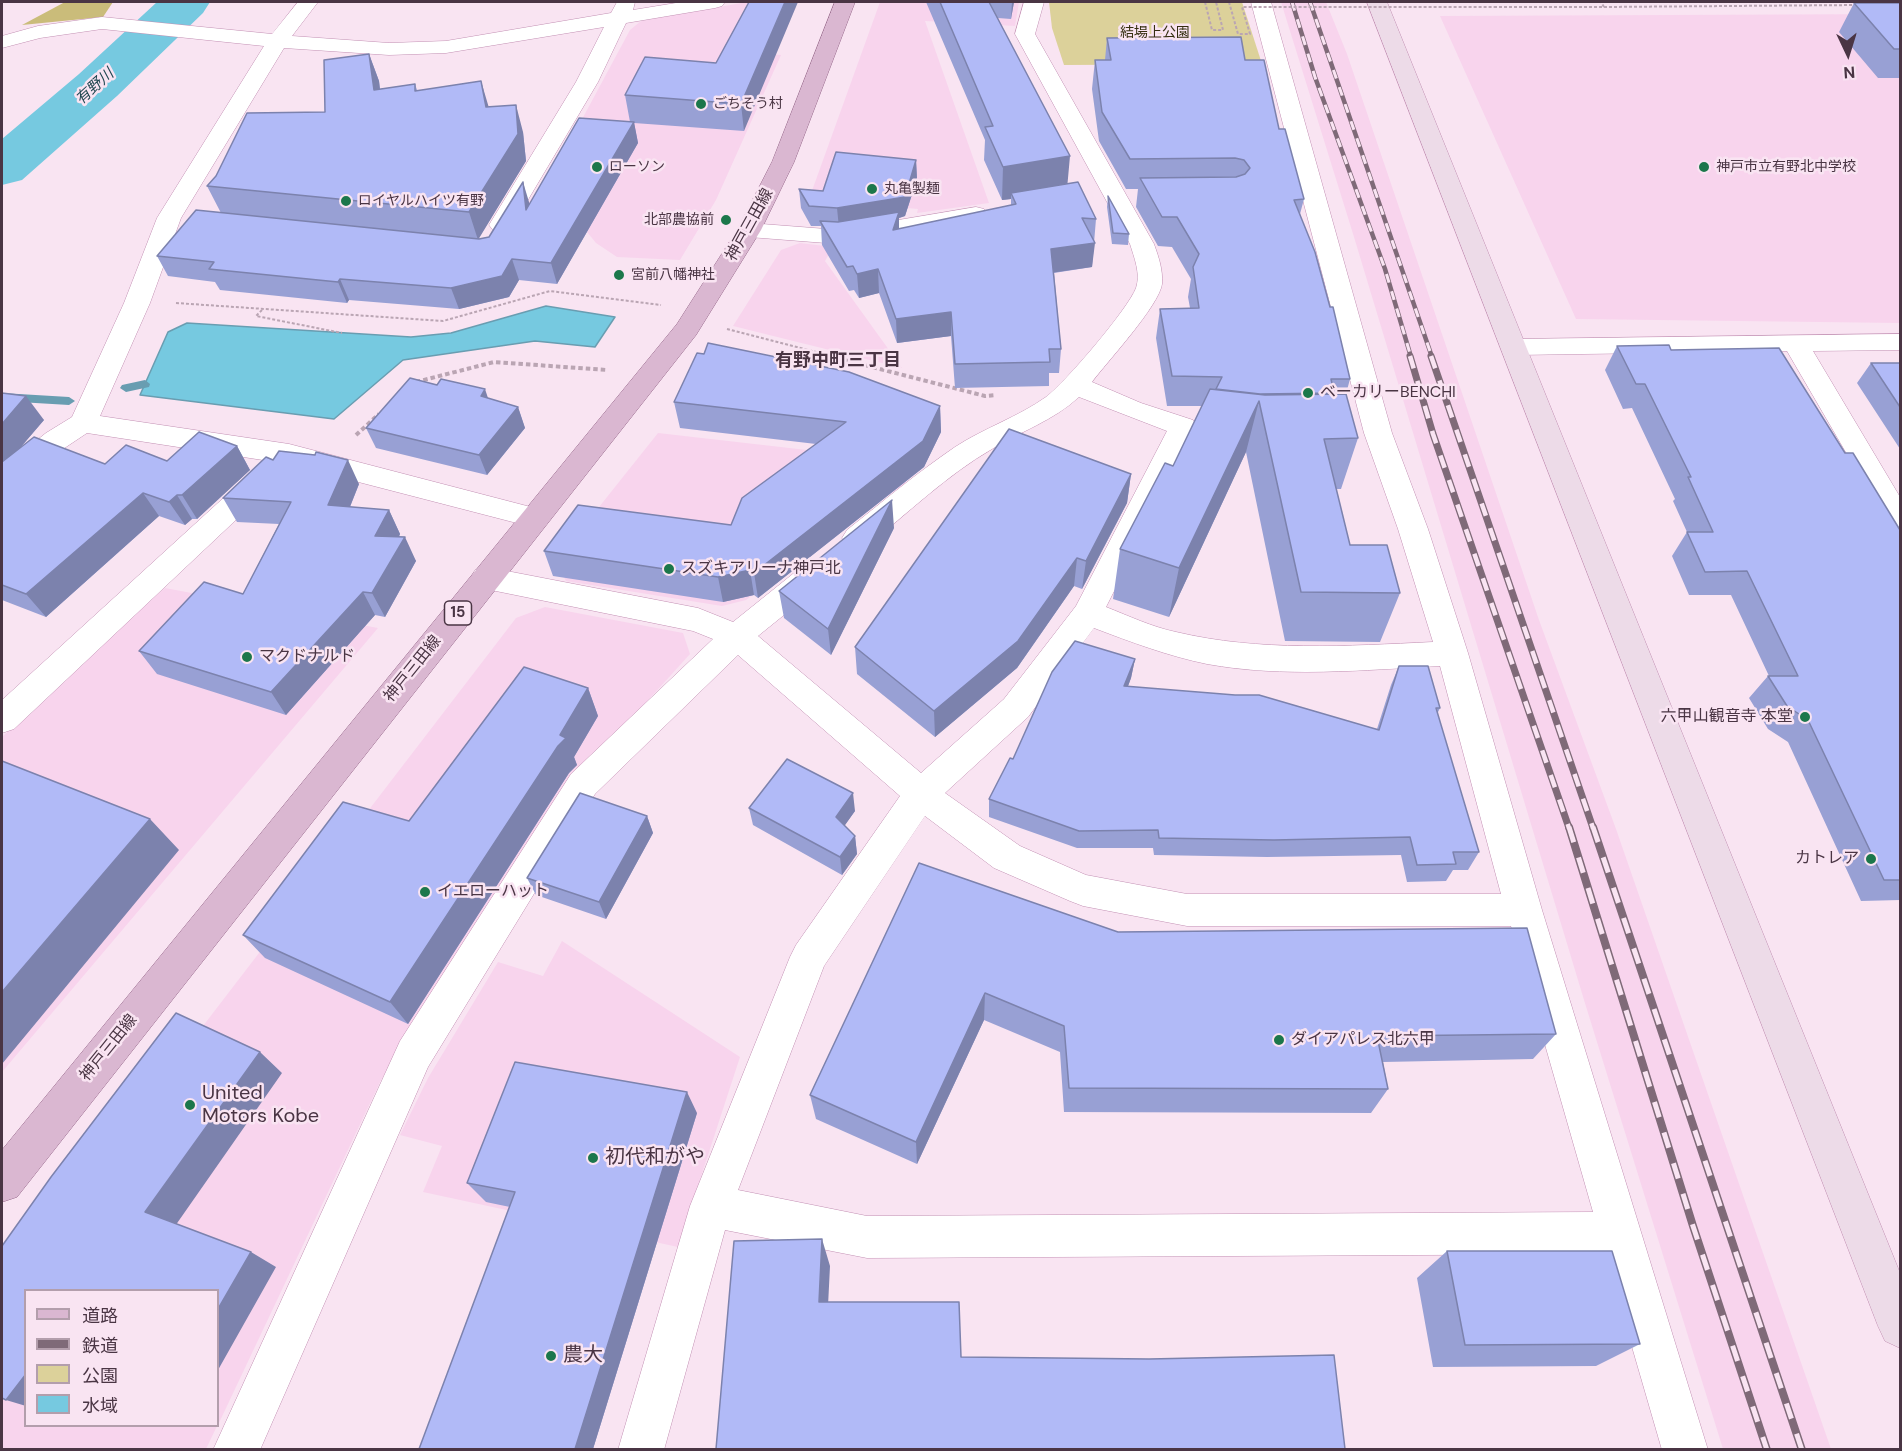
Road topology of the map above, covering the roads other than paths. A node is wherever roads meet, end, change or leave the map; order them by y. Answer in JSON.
{"nodes":[{"id":1,"x":308,"y":2,"type":"edge"},
{"id":2,"x":715,"y":2,"type":"edge"},
{"id":3,"x":845,"y":2,"type":"edge"},
{"id":4,"x":1034,"y":2,"type":"edge"},
{"id":5,"x":1261,"y":2,"type":"edge"},
{"id":6,"x":1377,"y":2,"type":"edge"},
{"id":7,"x":623,"y":10,"type":"edge"},
{"id":8,"x":278,"y":40,"type":"junction"},
{"id":9,"x":2,"y":42,"type":"edge"},
{"id":10,"x":999,"y":211,"type":"edge"},
{"id":11,"x":749,"y":230,"type":"junction"},
{"id":12,"x":492,"y":240,"type":"edge"},
{"id":13,"x":1900,"y":342,"type":"edge"},
{"id":14,"x":1795,"y":343,"type":"junction"},
{"id":15,"x":1515,"y":347,"type":"junction"},
{"id":16,"x":1065,"y":394,"type":"junction"},
{"id":17,"x":83,"y":423,"type":"junction"},
{"id":18,"x":289,"y":454,"type":"junction"},
{"id":19,"x":3,"y":479,"type":"edge"},
{"id":20,"x":536,"y":518,"type":"junction"},
{"id":21,"x":1900,"y":520,"type":"edge"},
{"id":22,"x":486,"y":578,"type":"junction"},
{"id":23,"x":1088,"y":613,"type":"junction"},
{"id":24,"x":737,"y":636,"type":"junction"},
{"id":25,"x":1452,"y":653,"type":"junction"},
{"id":26,"x":2,"y":720,"type":"edge"},
{"id":27,"x":921,"y":795,"type":"junction"},
{"id":28,"x":1524,"y":910,"type":"junction"},
{"id":29,"x":2,"y":1182,"type":"edge"},
{"id":30,"x":711,"y":1206,"type":"junction"},
{"id":31,"x":1621,"y":1233,"type":"junction"},
{"id":32,"x":1900,"y":1326,"type":"edge"},
{"id":33,"x":236,"y":1449,"type":"edge"},
{"id":34,"x":641,"y":1449,"type":"edge"},
{"id":35,"x":1685,"y":1449,"type":"edge"}],
"edges":[{"from":1,"to":8,"type":"street"},
{"from":2,"to":7,"type":"street"},
{"from":3,"to":11,"type":"main road","name":"神戸三田線","number":"15"},
{"from":4,"to":16,"type":"street"},
{"from":5,"to":25,"type":"street"},
{"from":6,"to":15,"type":"street"},
{"from":7,"to":8,"type":"street"},
{"from":7,"to":12,"type":"street"},
{"from":8,"to":9,"type":"street"},
{"from":8,"to":17,"type":"street"},
{"from":10,"to":11,"type":"street"},
{"from":11,"to":20,"type":"main road","name":"神戸三田線","number":"15"},
{"from":13,"to":14,"type":"street"},
{"from":14,"to":15,"type":"street"},
{"from":14,"to":21,"type":"street"},
{"from":15,"to":32,"type":"street"},
{"from":16,"to":23,"type":"street"},
{"from":16,"to":24,"type":"street"},
{"from":17,"to":18,"type":"street"},
{"from":17,"to":19,"type":"street"},
{"from":18,"to":20,"type":"street"},
{"from":18,"to":26,"type":"street"},
{"from":20,"to":22,"type":"main road","name":"神戸三田線","number":"15"},
{"from":22,"to":24,"type":"street"},
{"from":22,"to":29,"type":"main road","name":"神戸三田線","number":"15"},
{"from":23,"to":25,"type":"street"},
{"from":23,"to":27,"type":"street"},
{"from":24,"to":27,"type":"street"},
{"from":24,"to":33,"type":"street"},
{"from":25,"to":28,"type":"street"},
{"from":27,"to":28,"type":"street"},
{"from":27,"to":30,"type":"street"},
{"from":28,"to":31,"type":"street"},
{"from":30,"to":31,"type":"street"},
{"from":30,"to":34,"type":"street"},
{"from":31,"to":35,"type":"street"}]}
